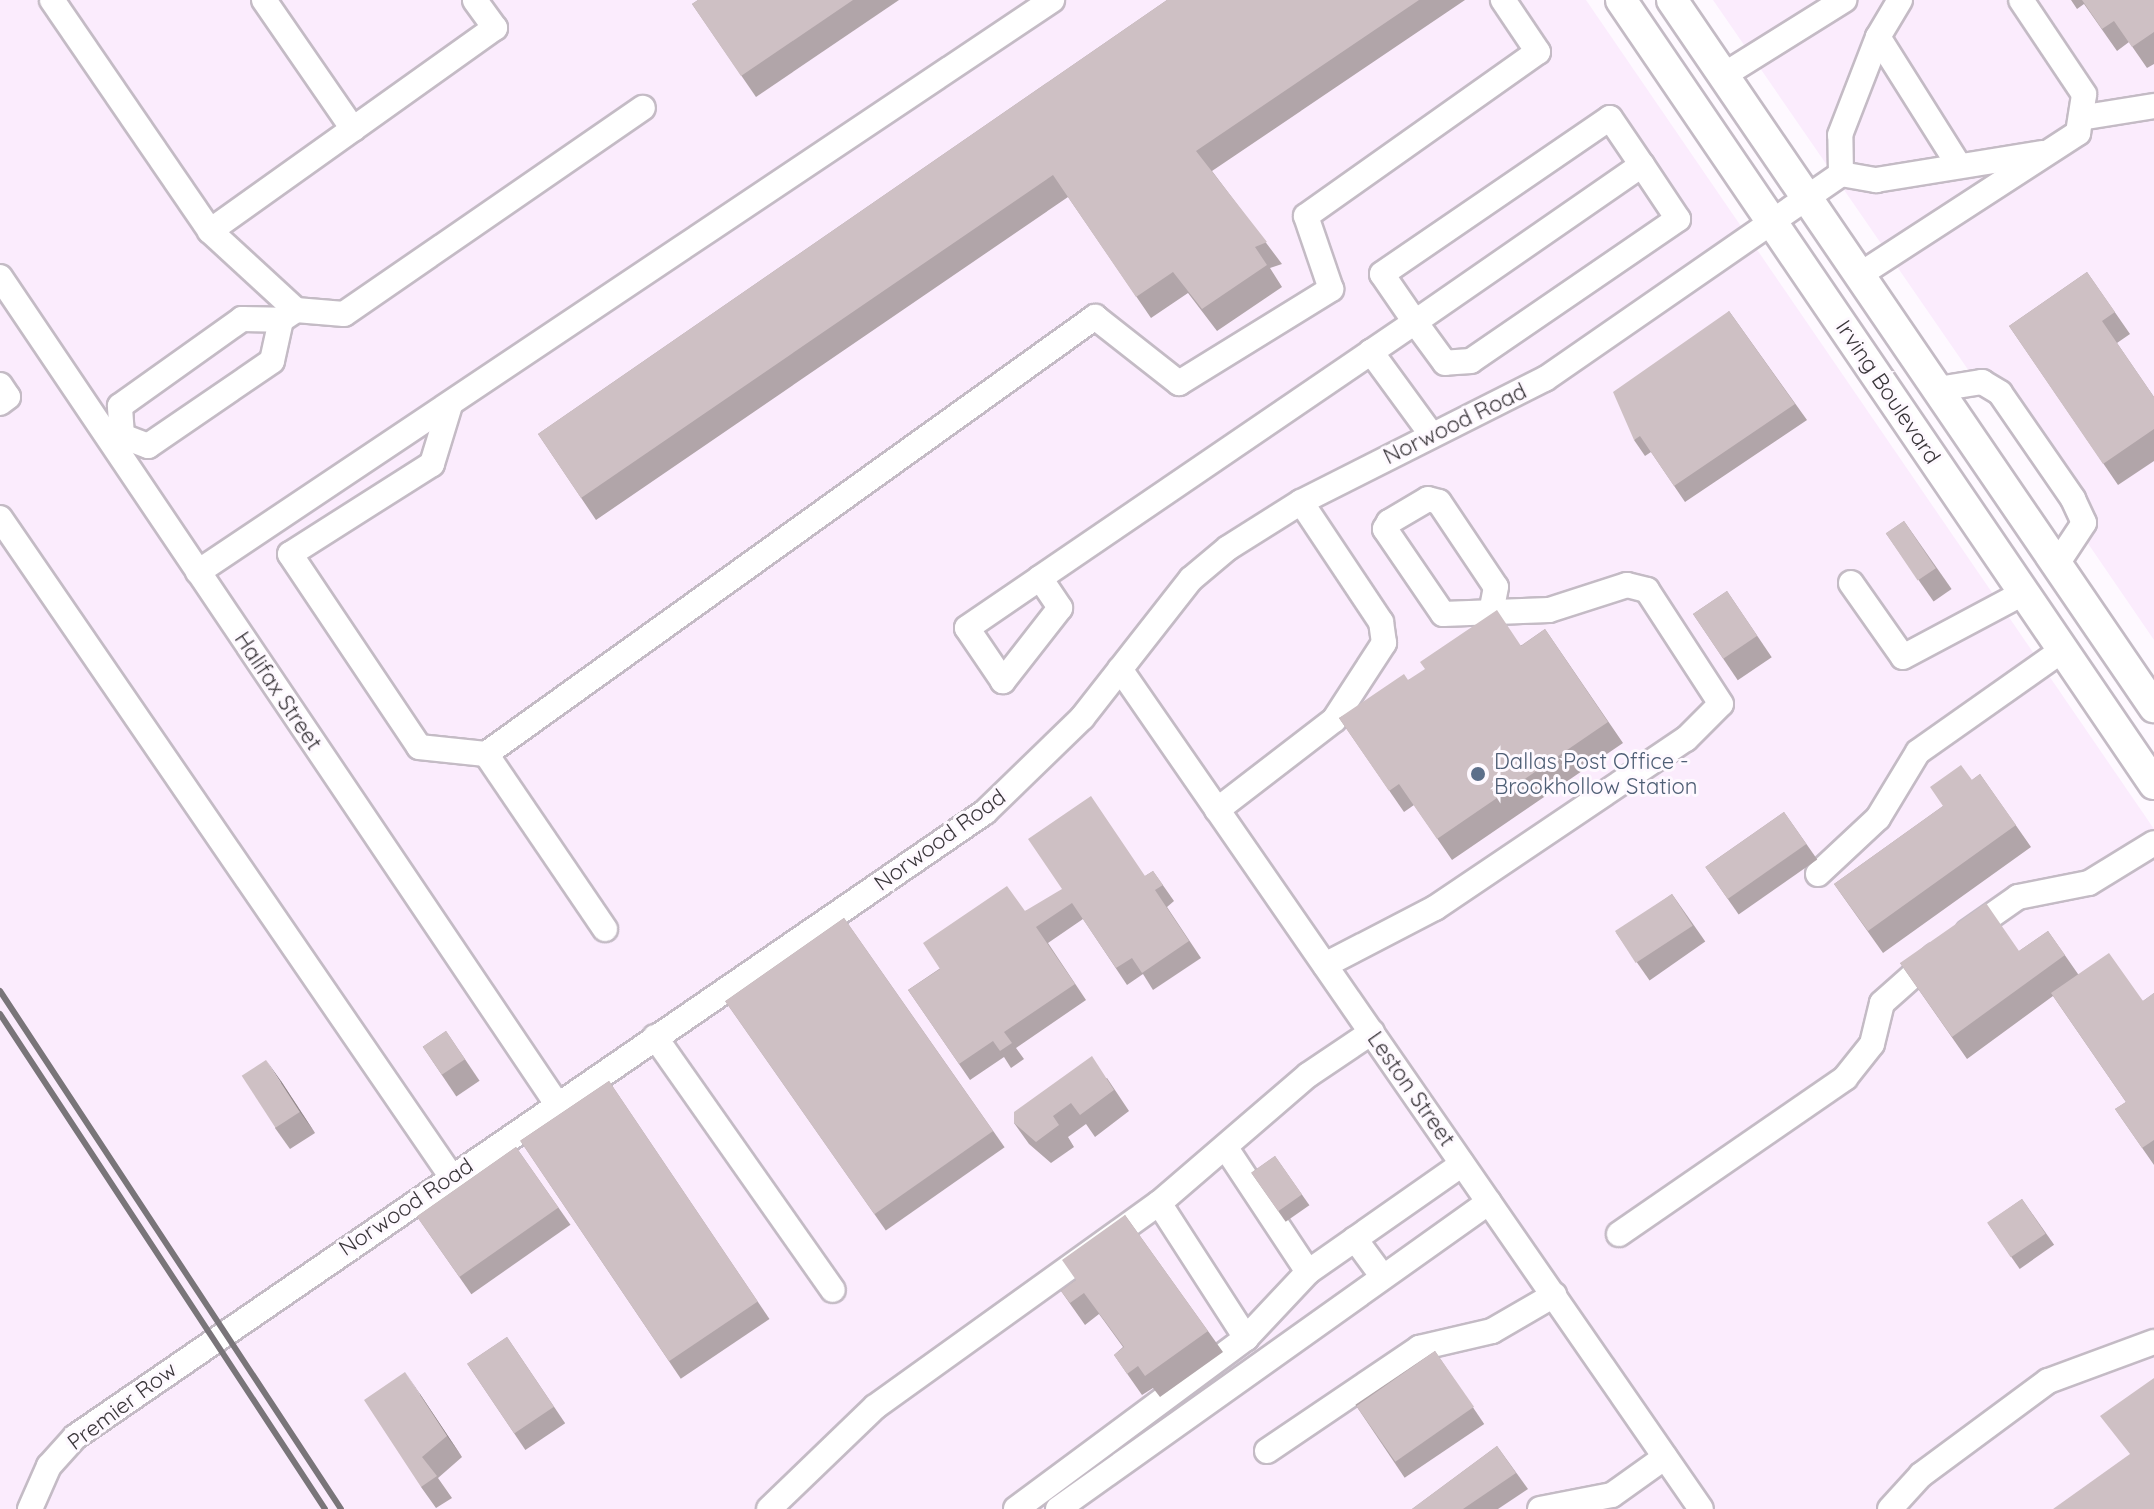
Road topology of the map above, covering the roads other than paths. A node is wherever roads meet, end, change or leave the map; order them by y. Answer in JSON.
{"nodes":[{"id":1,"x":52,"y":0,"type":"edge"},
{"id":2,"x":264,"y":0,"type":"edge"},
{"id":3,"x":475,"y":0,"type":"edge"},
{"id":4,"x":1052,"y":0,"type":"edge"},
{"id":5,"x":1503,"y":0,"type":"edge"},
{"id":6,"x":1621,"y":0,"type":"edge"},
{"id":7,"x":1672,"y":0,"type":"edge"},
{"id":8,"x":1844,"y":0,"type":"edge"},
{"id":9,"x":1900,"y":0,"type":"edge"},
{"id":10,"x":2021,"y":0,"type":"edge"},
{"id":11,"x":1878,"y":37,"type":"junction"},
{"id":12,"x":1724,"y":75,"type":"junction"},
{"id":13,"x":2154,"y":106,"type":"edge"},
{"id":14,"x":643,"y":108,"type":"dead end"},
{"id":15,"x":2086,"y":117,"type":"junction"},
{"id":16,"x":353,"y":129,"type":"junction"},
{"id":17,"x":2053,"y":151,"type":"junction"},
{"id":18,"x":1958,"y":164,"type":"junction"},
{"id":19,"x":1642,"y":165,"type":"junction"},
{"id":20,"x":1841,"y":174,"type":"junction"},
{"id":21,"x":1808,"y":198,"type":"junction"},
{"id":22,"x":1773,"y":223,"type":"junction"},
{"id":23,"x":210,"y":231,"type":"junction"},
{"id":24,"x":1861,"y":274,"type":"junction"},
{"id":25,"x":0,"y":277,"type":"edge"},
{"id":26,"x":289,"y":315,"type":"junction"},
{"id":27,"x":1415,"y":322,"type":"junction"},
{"id":28,"x":1371,"y":352,"type":"junction"},
{"id":29,"x":0,"y":385,"type":"edge"},
{"id":30,"x":1938,"y":389,"type":"junction"},
{"id":31,"x":0,"y":403,"type":"edge"},
{"id":32,"x":450,"y":405,"type":"junction"},
{"id":33,"x":1431,"y":434,"type":"junction"},
{"id":34,"x":117,"y":440,"type":"junction"},
{"id":35,"x":1301,"y":502,"type":"junction"},
{"id":36,"x":0,"y":518,"type":"edge"},
{"id":37,"x":2058,"y":566,"type":"junction"},
{"id":38,"x":198,"y":572,"type":"junction"},
{"id":39,"x":1040,"y":578,"type":"dead end"},
{"id":40,"x":1851,"y":583,"type":"dead end"},
{"id":41,"x":2025,"y":592,"type":"junction"},
{"id":42,"x":1491,"y":612,"type":"junction"},
{"id":43,"x":2099,"y":625,"type":"junction"},
{"id":44,"x":2064,"y":649,"type":"junction"},
{"id":45,"x":1120,"y":669,"type":"junction"},
{"id":46,"x":2154,"y":707,"type":"edge"},
{"id":47,"x":486,"y":754,"type":"junction"},
{"id":48,"x":2154,"y":784,"type":"edge"},
{"id":49,"x":1217,"y":810,"type":"junction"},
{"id":50,"x":2154,"y":843,"type":"edge"},
{"id":51,"x":1818,"y":874,"type":"dead end"},
{"id":52,"x":605,"y":929,"type":"dead end"},
{"id":53,"x":1325,"y":965,"type":"junction"},
{"id":54,"x":1372,"y":1032,"type":"junction"},
{"id":55,"x":655,"y":1037,"type":"junction"},
{"id":56,"x":557,"y":1104,"type":"junction"},
{"id":57,"x":1228,"y":1151,"type":"junction"},
{"id":58,"x":1462,"y":1164,"type":"junction"},
{"id":59,"x":451,"y":1176,"type":"junction"},
{"id":60,"x":1489,"y":1202,"type":"junction"},
{"id":61,"x":1159,"y":1203,"type":"junction"},
{"id":62,"x":1619,"y":1234,"type":"dead end"},
{"id":63,"x":1355,"y":1239,"type":"junction"},
{"id":64,"x":1308,"y":1272,"type":"junction"},
{"id":65,"x":1383,"y":1277,"type":"junction"},
{"id":66,"x":833,"y":1290,"type":"dead end"},
{"id":67,"x":1554,"y":1295,"type":"junction"},
{"id":68,"x":1246,"y":1338,"type":"junction"},
{"id":69,"x":2154,"y":1342,"type":"edge"},
{"id":70,"x":197,"y":1349,"type":"joint"},
{"id":71,"x":1267,"y":1451,"type":"dead end"},
{"id":72,"x":1665,"y":1457,"type":"junction"},
{"id":73,"x":30,"y":1509,"type":"edge"},
{"id":74,"x":769,"y":1509,"type":"edge"},
{"id":75,"x":1016,"y":1509,"type":"edge"},
{"id":76,"x":1058,"y":1509,"type":"edge"},
{"id":77,"x":1540,"y":1509,"type":"edge"},
{"id":78,"x":1701,"y":1509,"type":"edge"},
{"id":79,"x":1890,"y":1509,"type":"edge"}],
"edges":[{"from":1,"to":23,"type":"street"},
{"from":2,"to":16,"type":"street"},
{"from":3,"to":16,"type":"street"},
{"from":4,"to":32,"type":"street"},
{"from":5,"to":47,"type":"street"},
{"from":6,"to":22,"type":"main road","name":"Irving Boulevard"},
{"from":7,"to":12,"type":"main road","name":"Irving Boulevard"},
{"from":8,"to":12,"type":"street"},
{"from":9,"to":11,"type":"street"},
{"from":10,"to":15,"type":"street"},
{"from":11,"to":18,"type":"street"},
{"from":11,"to":20,"type":"street"},
{"from":12,"to":21,"type":"main road","name":"Irving Boulevard"},
{"from":13,"to":15,"type":"street"},
{"from":14,"to":26,"type":"street"},
{"from":15,"to":17,"type":"street"},
{"from":16,"to":23,"type":"street"},
{"from":17,"to":18,"type":"street"},
{"from":17,"to":24,"type":"street"},
{"from":18,"to":20,"type":"street"},
{"from":19,"to":27,"type":"street"},
{"from":19,"to":27,"type":"street"},
{"from":19,"to":27,"type":"street"},
{"from":20,"to":21,"type":"street","name":"Norwood Road"},
{"from":21,"to":22,"type":"street","name":"Norwood Road"},
{"from":21,"to":24,"type":"main road","name":"Irving Boulevard"},
{"from":22,"to":33,"type":"street","name":"Norwood Road"},
{"from":22,"to":41,"type":"main road","name":"Irving Boulevard"},
{"from":23,"to":26,"type":"street"},
{"from":24,"to":30,"type":"main road","name":"Irving Boulevard"},
{"from":25,"to":34,"type":"street","name":"Halifax Street"},
{"from":26,"to":34,"type":"street"},
{"from":26,"to":34,"type":"street"},
{"from":27,"to":28,"type":"street"},
{"from":28,"to":33,"type":"street"},
{"from":28,"to":39,"type":"street"},
{"from":29,"to":31,"type":"street"},
{"from":30,"to":37,"type":"main road","name":"Irving Boulevard"},
{"from":30,"to":37,"type":"street"},
{"from":32,"to":38,"type":"street"},
{"from":32,"to":47,"type":"street"},
{"from":33,"to":35,"type":"street","name":"Norwood Road"},
{"from":34,"to":38,"type":"street","name":"Halifax Street"},
{"from":35,"to":45,"type":"street","name":"Norwood Road"},
{"from":35,"to":49,"type":"street"},
{"from":36,"to":59,"type":"street"},
{"from":37,"to":41,"type":"main road"},
{"from":37,"to":43,"type":"main road","name":"Irving Boulevard"},
{"from":38,"to":56,"type":"street","name":"Halifax Street"},
{"from":40,"to":41,"type":"street"},
{"from":41,"to":44,"type":"main road","name":"Irving Boulevard"},
{"from":42,"to":42,"type":"street"},
{"from":42,"to":53,"type":"street"},
{"from":43,"to":44,"type":"main road"},
{"from":43,"to":46,"type":"main road","name":"Irving Boulevard"},
{"from":44,"to":48,"type":"main road","name":"Irving Boulevard"},
{"from":44,"to":51,"type":"street"},
{"from":45,"to":49,"type":"street","name":"Leston Street"},
{"from":45,"to":55,"type":"street","name":"Norwood Road"},
{"from":47,"to":52,"type":"street"},
{"from":49,"to":53,"type":"street","name":"Leston Street"},
{"from":50,"to":62,"type":"street"},
{"from":53,"to":54,"type":"street","name":"Leston Street"},
{"from":54,"to":57,"type":"street"},
{"from":54,"to":58,"type":"street","name":"Leston Street"},
{"from":55,"to":56,"type":"street","name":"Norwood Road"},
{"from":55,"to":66,"type":"street"},
{"from":56,"to":59,"type":"street","name":"Norwood Road"},
{"from":57,"to":61,"type":"street"},
{"from":57,"to":64,"type":"street"},
{"from":58,"to":60,"type":"street","name":"Leston Street"},
{"from":58,"to":63,"type":"street"},
{"from":59,"to":70,"type":"street","name":"Norwood Road"},
{"from":60,"to":65,"type":"street"},
{"from":60,"to":67,"type":"street","name":"Leston Street"},
{"from":61,"to":68,"type":"street"},
{"from":61,"to":74,"type":"street"},
{"from":63,"to":64,"type":"street"},
{"from":63,"to":65,"type":"street"},
{"from":64,"to":68,"type":"street"},
{"from":65,"to":76,"type":"street"},
{"from":67,"to":71,"type":"street"},
{"from":67,"to":72,"type":"street","name":"Leston Street"},
{"from":68,"to":75,"type":"street"},
{"from":69,"to":79,"type":"street"},
{"from":70,"to":73,"type":"street","name":"Premier Row"},
{"from":72,"to":77,"type":"street"},
{"from":72,"to":78,"type":"street","name":"Leston Street"}]}
